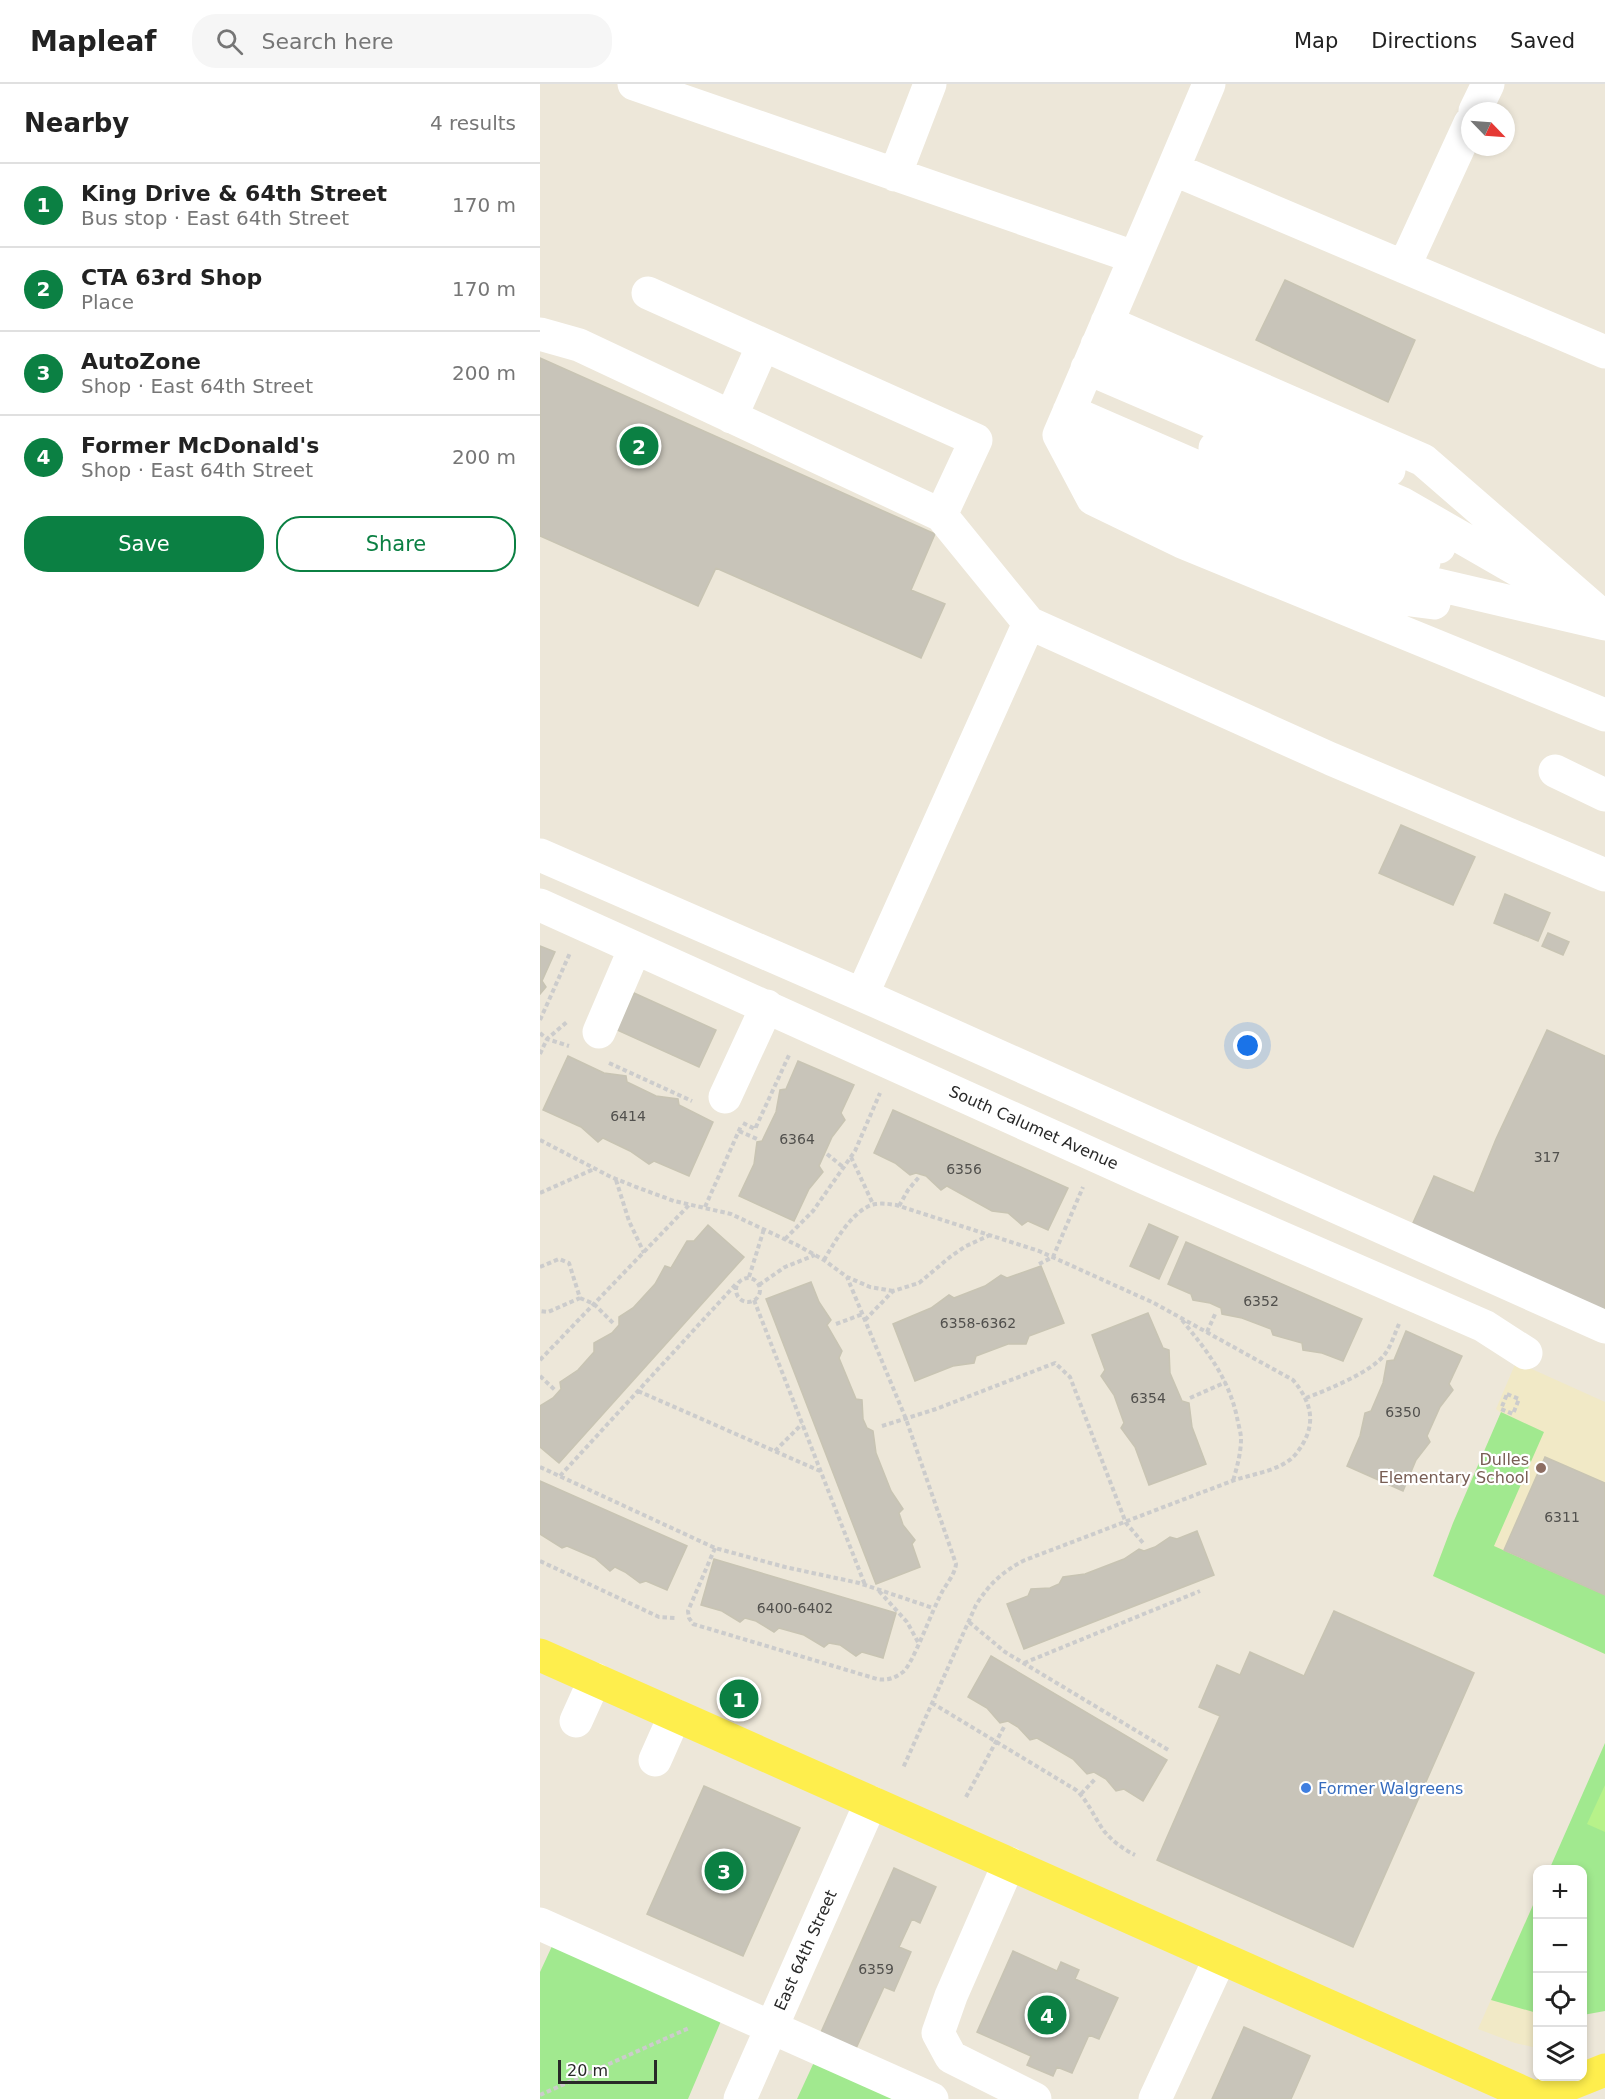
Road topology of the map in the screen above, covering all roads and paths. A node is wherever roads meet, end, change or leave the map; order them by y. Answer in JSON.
{"nodes":[{"id":1,"x":634,"y":84,"type":"edge"},
{"id":2,"x":930,"y":84,"type":"edge"},
{"id":3,"x":1209,"y":84,"type":"edge"},
{"id":4,"x":1488,"y":84,"type":"edge"},
{"id":5,"x":1479,"y":102,"type":"edge"},
{"id":6,"x":1461,"y":143,"type":"edge"},
{"id":7,"x":1173,"y":169,"type":"junction"},
{"id":8,"x":895,"y":175,"type":"junction"},
{"id":9,"x":1134,"y":257,"type":"junction"},
{"id":10,"x":1404,"y":267,"type":"junction"},
{"id":11,"x":648,"y":293,"type":"dead end"},
{"id":12,"x":540,"y":334,"type":"edge"},
{"id":13,"x":764,"y":345,"type":"junction"},
{"id":14,"x":1605,"y":352,"type":"edge"},
{"id":15,"x":1083,"y":378,"type":"junction"},
{"id":16,"x":731,"y":417,"type":"junction"},
{"id":17,"x":1076,"y":467,"type":"junction"},
{"id":18,"x":941,"y":515,"type":"junction"},
{"id":19,"x":1605,"y":621,"type":"edge"},
{"id":20,"x":1029,"y":623,"type":"junction"},
{"id":21,"x":1605,"y":715,"type":"edge"},
{"id":22,"x":1556,"y":771,"type":"dead end"},
{"id":23,"x":1605,"y":795,"type":"edge"},
{"id":24,"x":540,"y":855,"type":"edge"},
{"id":25,"x":1605,"y":875,"type":"edge"},
{"id":26,"x":540,"y":905,"type":"edge"},
{"id":27,"x":573,"y":946,"type":"dead end"},
{"id":28,"x":635,"y":948,"type":"junction"},
{"id":29,"x":862,"y":995,"type":"junction"},
{"id":30,"x":767,"y":1006,"type":"junction"},
{"id":31,"x":540,"y":1020,"type":"edge"},
{"id":32,"x":540,"y":1033,"type":"edge"},
{"id":33,"x":583,"y":1033,"type":"junction"},
{"id":34,"x":547,"y":1039,"type":"junction"},
{"id":35,"x":794,"y":1044,"type":"dead end"},
{"id":36,"x":540,"y":1054,"type":"edge"},
{"id":37,"x":608,"y":1063,"type":"dead end"},
{"id":38,"x":884,"y":1084,"type":"dead end"},
{"id":39,"x":713,"y":1101,"type":"joint"},
{"id":40,"x":739,"y":1131,"type":"junction"},
{"id":41,"x":758,"y":1139,"type":"dead end"},
{"id":42,"x":540,"y":1140,"type":"edge"},
{"id":43,"x":827,"y":1154,"type":"dead end"},
{"id":44,"x":851,"y":1157,"type":"junction"},
{"id":45,"x":843,"y":1167,"type":"junction"},
{"id":46,"x":595,"y":1169,"type":"junction"},
{"id":47,"x":919,"y":1177,"type":"dead end"},
{"id":48,"x":616,"y":1179,"type":"junction"},
{"id":49,"x":1084,"y":1186,"type":"dead end"},
{"id":50,"x":540,"y":1193,"type":"edge"},
{"id":51,"x":690,"y":1204,"type":"junction"},
{"id":52,"x":873,"y":1204,"type":"junction"},
{"id":53,"x":899,"y":1206,"type":"junction"},
{"id":54,"x":705,"y":1207,"type":"junction"},
{"id":55,"x":764,"y":1229,"type":"junction"},
{"id":56,"x":991,"y":1235,"type":"junction"},
{"id":57,"x":785,"y":1239,"type":"junction"},
{"id":58,"x":644,"y":1252,"type":"junction"},
{"id":59,"x":815,"y":1255,"type":"junction"},
{"id":60,"x":1053,"y":1257,"type":"junction"},
{"id":61,"x":824,"y":1260,"type":"junction"},
{"id":62,"x":1039,"y":1264,"type":"dead end"},
{"id":63,"x":540,"y":1267,"type":"edge"},
{"id":64,"x":748,"y":1277,"type":"junction"},
{"id":65,"x":847,"y":1277,"type":"junction"},
{"id":66,"x":736,"y":1284,"type":"junction"},
{"id":67,"x":759,"y":1286,"type":"junction"},
{"id":68,"x":893,"y":1291,"type":"junction"},
{"id":69,"x":580,"y":1298,"type":"junction"},
{"id":70,"x":754,"y":1300,"type":"junction"},
{"id":71,"x":594,"y":1304,"type":"junction"},
{"id":72,"x":540,"y":1311,"type":"edge"},
{"id":73,"x":1216,"y":1312,"type":"dead end"},
{"id":74,"x":863,"y":1314,"type":"junction"},
{"id":75,"x":1403,"y":1315,"type":"dead end"},
{"id":76,"x":1179,"y":1318,"type":"junction"},
{"id":77,"x":865,"y":1320,"type":"junction"},
{"id":78,"x":614,"y":1324,"type":"dead end"},
{"id":79,"x":836,"y":1324,"type":"dead end"},
{"id":80,"x":1605,"y":1327,"type":"edge"},
{"id":81,"x":1207,"y":1332,"type":"junction"},
{"id":82,"x":1526,"y":1353,"type":"dead end"},
{"id":83,"x":540,"y":1360,"type":"edge"},
{"id":84,"x":540,"y":1376,"type":"edge"},
{"id":85,"x":1226,"y":1382,"type":"junction"},
{"id":86,"x":556,"y":1391,"type":"dead end"},
{"id":87,"x":638,"y":1391,"type":"junction"},
{"id":88,"x":1512,"y":1396,"type":"joint"},
{"id":89,"x":1190,"y":1398,"type":"dead end"},
{"id":90,"x":1306,"y":1398,"type":"junction"},
{"id":91,"x":906,"y":1419,"type":"junction"},
{"id":92,"x":802,"y":1424,"type":"junction"},
{"id":93,"x":882,"y":1426,"type":"dead end"},
{"id":94,"x":775,"y":1452,"type":"junction"},
{"id":95,"x":540,"y":1467,"type":"edge"},
{"id":96,"x":821,"y":1472,"type":"junction"},
{"id":97,"x":560,"y":1476,"type":"junction"},
{"id":98,"x":1233,"y":1481,"type":"junction"},
{"id":99,"x":1126,"y":1522,"type":"junction"},
{"id":100,"x":1144,"y":1544,"type":"dead end"},
{"id":101,"x":715,"y":1548,"type":"junction"},
{"id":102,"x":540,"y":1561,"type":"edge"},
{"id":103,"x":865,"y":1585,"type":"junction"},
{"id":104,"x":877,"y":1589,"type":"junction"},
{"id":105,"x":1200,"y":1591,"type":"dead end"},
{"id":106,"x":933,"y":1608,"type":"junction"},
{"id":107,"x":675,"y":1618,"type":"dead end"},
{"id":108,"x":969,"y":1622,"type":"junction"},
{"id":109,"x":918,"y":1643,"type":"junction"},
{"id":110,"x":540,"y":1655,"type":"edge"},
{"id":111,"x":1024,"y":1663,"type":"junction"},
{"id":112,"x":596,"y":1680,"type":"junction"},
{"id":113,"x":932,"y":1703,"type":"junction"},
{"id":114,"x":675,"y":1715,"type":"junction"},
{"id":115,"x":576,"y":1721,"type":"dead end"},
{"id":116,"x":1004,"y":1727,"type":"dead end"},
{"id":117,"x":996,"y":1741,"type":"junction"},
{"id":118,"x":1170,"y":1751,"type":"dead end"},
{"id":119,"x":655,"y":1760,"type":"dead end"},
{"id":120,"x":903,"y":1768,"type":"dead end"},
{"id":121,"x":1096,"y":1778,"type":"dead end"},
{"id":122,"x":1081,"y":1794,"type":"junction"},
{"id":123,"x":966,"y":1797,"type":"dead end"},
{"id":124,"x":871,"y":1802,"type":"junction"},
{"id":125,"x":1135,"y":1855,"type":"dead end"},
{"id":126,"x":1009,"y":1863,"type":"junction"},
{"id":127,"x":540,"y":1924,"type":"edge"},
{"id":128,"x":1220,"y":1958,"type":"junction"},
{"id":129,"x":731,"y":2009,"type":"junction"},
{"id":130,"x":772,"y":2028,"type":"junction"},
{"id":131,"x":1605,"y":2070,"type":"edge"},
{"id":132,"x":540,"y":2095,"type":"edge"},
{"id":133,"x":1536,"y":2098,"type":"edge"},
{"id":134,"x":740,"y":2099,"type":"edge"},
{"id":135,"x":932,"y":2099,"type":"edge"},
{"id":136,"x":1035,"y":2099,"type":"edge"},
{"id":137,"x":1155,"y":2099,"type":"edge"}],
"edges":[{"from":1,"to":8,"type":"street"},
{"from":2,"to":8,"type":"street"},
{"from":3,"to":7,"type":"street"},
{"from":4,"to":5,"type":"street"},
{"from":6,"to":10,"type":"street"},
{"from":7,"to":9,"type":"street"},
{"from":7,"to":10,"type":"street"},
{"from":8,"to":9,"type":"street"},
{"from":9,"to":15,"type":"street"},
{"from":10,"to":14,"type":"street"},
{"from":11,"to":13,"type":"street"},
{"from":12,"to":16,"type":"street"},
{"from":13,"to":16,"type":"street"},
{"from":13,"to":18,"type":"street"},
{"from":15,"to":17,"type":"street"},
{"from":15,"to":19,"type":"street"},
{"from":15,"to":19,"type":"street"},
{"from":15,"to":19,"type":"street"},
{"from":16,"to":18,"type":"street"},
{"from":17,"to":19,"type":"street"},
{"from":17,"to":21,"type":"street"},
{"from":18,"to":20,"type":"street"},
{"from":20,"to":25,"type":"street"},
{"from":20,"to":29,"type":"street"},
{"from":22,"to":23,"type":"street"},
{"from":24,"to":29,"type":"street"},
{"from":26,"to":28,"type":"street","name":"South Calumet Avenue"},
{"from":27,"to":31,"type":"path"},
{"from":28,"to":30,"type":"street","name":"South Calumet Avenue"},
{"from":28,"to":33,"type":"street"},
{"from":29,"to":80,"type":"street"},
{"from":30,"to":39,"type":"street"},
{"from":30,"to":82,"type":"street","name":"South Calumet Avenue"},
{"from":32,"to":34,"type":"path"},
{"from":33,"to":34,"type":"path"},
{"from":33,"to":34,"type":"path"},
{"from":34,"to":36,"type":"path"},
{"from":35,"to":40,"type":"path"},
{"from":37,"to":39,"type":"path"},
{"from":38,"to":44,"type":"path"},
{"from":40,"to":41,"type":"path"},
{"from":40,"to":54,"type":"path"},
{"from":42,"to":46,"type":"path"},
{"from":43,"to":45,"type":"path"},
{"from":44,"to":45,"type":"path"},
{"from":44,"to":52,"type":"path"},
{"from":45,"to":57,"type":"path"},
{"from":46,"to":48,"type":"path"},
{"from":46,"to":50,"type":"path"},
{"from":47,"to":53,"type":"path"},
{"from":48,"to":51,"type":"path"},
{"from":48,"to":58,"type":"path"},
{"from":49,"to":60,"type":"path"},
{"from":51,"to":54,"type":"path"},
{"from":51,"to":58,"type":"path"},
{"from":52,"to":53,"type":"path"},
{"from":52,"to":61,"type":"path"},
{"from":53,"to":56,"type":"path"},
{"from":54,"to":55,"type":"path"},
{"from":55,"to":57,"type":"path"},
{"from":55,"to":64,"type":"path"},
{"from":56,"to":60,"type":"path"},
{"from":56,"to":68,"type":"path"},
{"from":57,"to":59,"type":"path"},
{"from":58,"to":71,"type":"path"},
{"from":59,"to":61,"type":"path"},
{"from":59,"to":67,"type":"path"},
{"from":60,"to":62,"type":"path"},
{"from":60,"to":76,"type":"path"},
{"from":61,"to":65,"type":"path"},
{"from":63,"to":69,"type":"path"},
{"from":64,"to":66,"type":"path"},
{"from":64,"to":67,"type":"path"},
{"from":65,"to":68,"type":"path"},
{"from":65,"to":74,"type":"path"},
{"from":66,"to":70,"type":"path"},
{"from":66,"to":87,"type":"path"},
{"from":67,"to":70,"type":"path"},
{"from":68,"to":77,"type":"path"},
{"from":69,"to":71,"type":"path"},
{"from":69,"to":72,"type":"path"},
{"from":70,"to":92,"type":"path"},
{"from":71,"to":78,"type":"path"},
{"from":71,"to":83,"type":"path"},
{"from":73,"to":81,"type":"path"},
{"from":74,"to":77,"type":"path"},
{"from":74,"to":79,"type":"path"},
{"from":75,"to":90,"type":"path"},
{"from":76,"to":81,"type":"path"},
{"from":76,"to":85,"type":"path"},
{"from":77,"to":91,"type":"path"},
{"from":81,"to":90,"type":"path"},
{"from":84,"to":86,"type":"path"},
{"from":85,"to":89,"type":"path"},
{"from":85,"to":98,"type":"path"},
{"from":87,"to":94,"type":"path"},
{"from":87,"to":97,"type":"path"},
{"from":88,"to":88,"type":"path"},
{"from":90,"to":98,"type":"path"},
{"from":91,"to":93,"type":"path"},
{"from":91,"to":99,"type":"path"},
{"from":91,"to":106,"type":"path"},
{"from":92,"to":94,"type":"path"},
{"from":92,"to":96,"type":"path"},
{"from":94,"to":96,"type":"path"},
{"from":95,"to":97,"type":"path"},
{"from":96,"to":103,"type":"path"},
{"from":97,"to":101,"type":"path"},
{"from":98,"to":99,"type":"path"},
{"from":99,"to":100,"type":"path"},
{"from":99,"to":108,"type":"path"},
{"from":101,"to":103,"type":"path"},
{"from":101,"to":109,"type":"path"},
{"from":102,"to":107,"type":"path"},
{"from":103,"to":104,"type":"path"},
{"from":104,"to":106,"type":"path"},
{"from":104,"to":109,"type":"path"},
{"from":105,"to":111,"type":"path"},
{"from":106,"to":109,"type":"path"},
{"from":108,"to":111,"type":"path"},
{"from":108,"to":113,"type":"path"},
{"from":110,"to":112,"type":"main road"},
{"from":111,"to":118,"type":"path"},
{"from":112,"to":114,"type":"main road"},
{"from":112,"to":115,"type":"street"},
{"from":113,"to":117,"type":"path"},
{"from":113,"to":120,"type":"path"},
{"from":114,"to":119,"type":"street"},
{"from":114,"to":124,"type":"main road"},
{"from":116,"to":117,"type":"path"},
{"from":117,"to":122,"type":"path"},
{"from":117,"to":123,"type":"path"},
{"from":121,"to":122,"type":"path"},
{"from":122,"to":125,"type":"path"},
{"from":124,"to":126,"type":"main road"},
{"from":124,"to":130,"type":"street","name":"East 64th Street"},
{"from":126,"to":128,"type":"main road"},
{"from":126,"to":136,"type":"street"},
{"from":127,"to":129,"type":"street"},
{"from":128,"to":133,"type":"main road"},
{"from":128,"to":137,"type":"street"},
{"from":129,"to":130,"type":"street"},
{"from":129,"to":132,"type":"path"},
{"from":130,"to":134,"type":"street","name":"East 64th Street"},
{"from":130,"to":135,"type":"street"},
{"from":131,"to":133,"type":"main road"}]}
